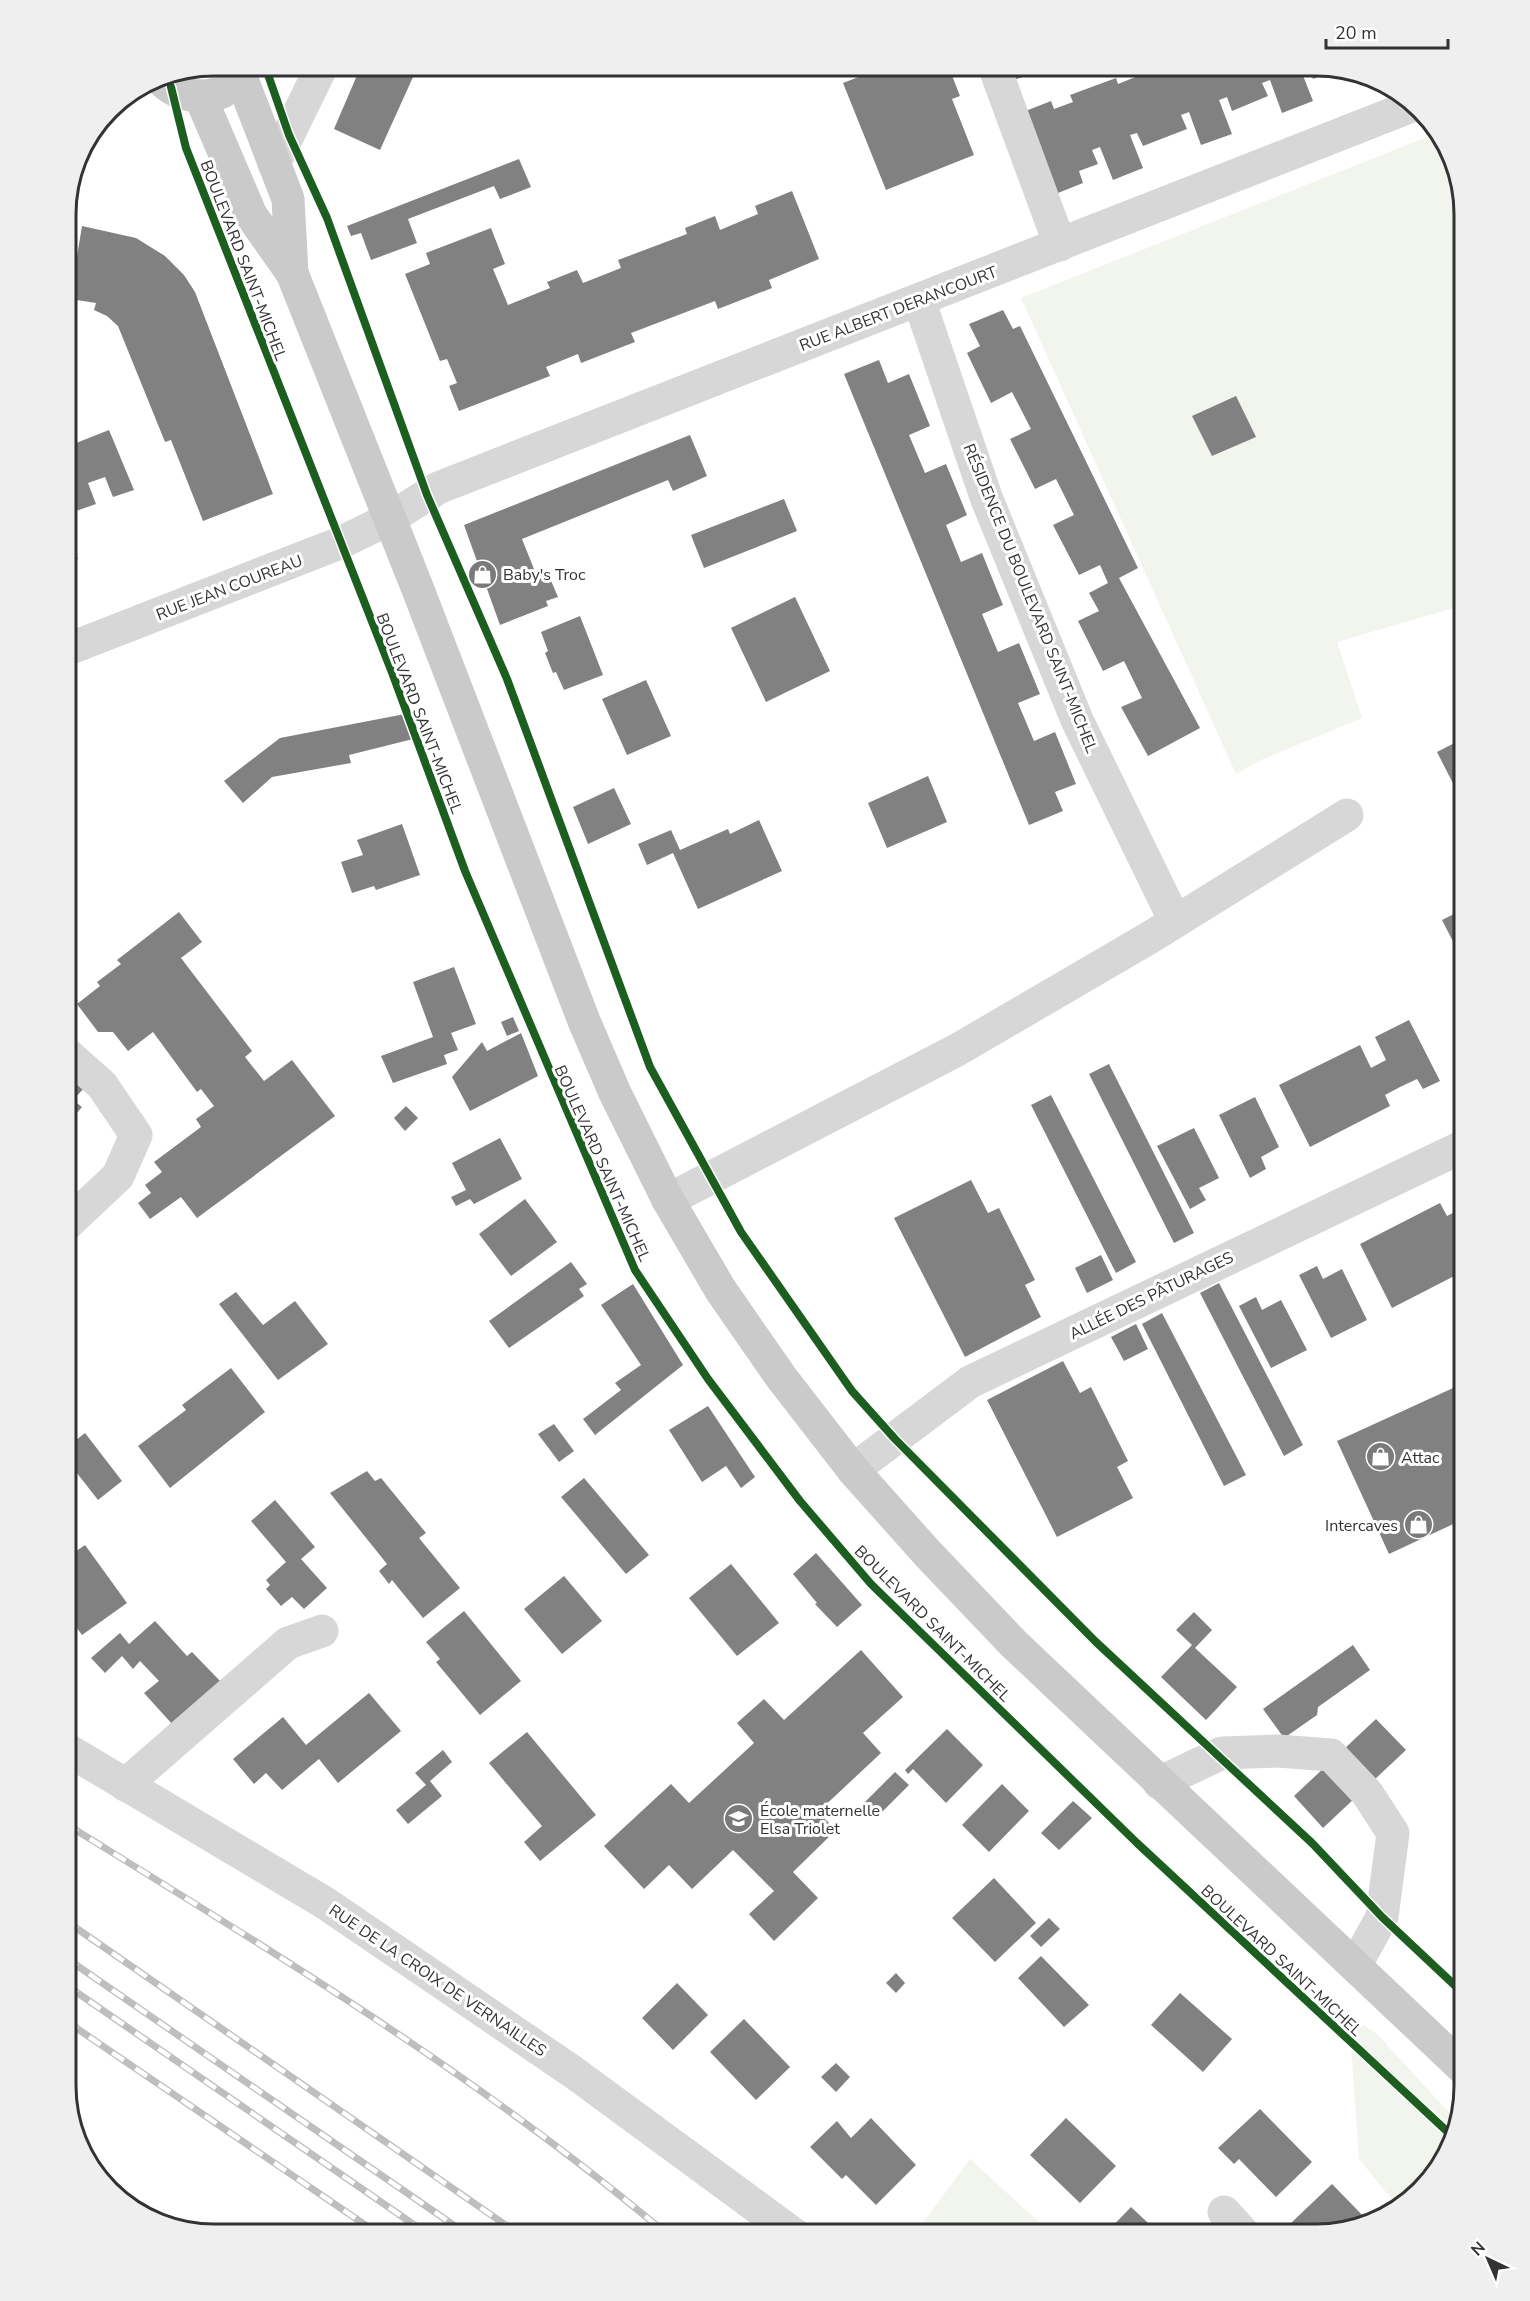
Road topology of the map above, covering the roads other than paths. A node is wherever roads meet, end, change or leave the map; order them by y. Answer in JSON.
{"nodes":[{"id":1,"x":239,"y":77,"type":"edge"},
{"id":2,"x":247,"y":77,"type":"edge"},
{"id":3,"x":317,"y":77,"type":"edge"},
{"id":4,"x":998,"y":77,"type":"edge"},
{"id":5,"x":169,"y":84,"type":"edge"},
{"id":6,"x":200,"y":96,"type":"junction"},
{"id":7,"x":1404,"y":109,"type":"edge"},
{"id":8,"x":274,"y":164,"type":"junction"},
{"id":9,"x":1060,"y":245,"type":"junction"},
{"id":10,"x":292,"y":273,"type":"junction"},
{"id":11,"x":919,"y":300,"type":"junction"},
{"id":12,"x":389,"y":519,"type":"junction"},
{"id":13,"x":77,"y":646,"type":"edge"},
{"id":14,"x":1347,"y":815,"type":"dead end"},
{"id":15,"x":1175,"y":921,"type":"junction"},
{"id":16,"x":77,"y":1062,"type":"edge"},
{"id":17,"x":1454,"y":1151,"type":"edge"},
{"id":18,"x":668,"y":1200,"type":"junction"},
{"id":19,"x":76,"y":1215,"type":"edge"},
{"id":20,"x":853,"y":1470,"type":"junction"},
{"id":21,"x":322,"y":1631,"type":"dead end"},
{"id":22,"x":76,"y":1755,"type":"edge"},
{"id":23,"x":1159,"y":1783,"type":"junction"},
{"id":24,"x":125,"y":1785,"type":"junction"},
{"id":25,"x":1355,"y":1966,"type":"junction"},
{"id":26,"x":1454,"y":2060,"type":"edge"},
{"id":27,"x":780,"y":2224,"type":"edge"}],
"edges":[{"from":1,"to":6,"type":"main road"},
{"from":2,"to":8,"type":"main road","name":"BOULEVARD SAINT-MICHEL"},
{"from":3,"to":8,"type":"street"},
{"from":4,"to":9,"type":"street"},
{"from":5,"to":6,"type":"main road"},
{"from":6,"to":10,"type":"main road","name":"BOULEVARD SAINT-MICHEL"},
{"from":7,"to":9,"type":"street","name":"RUE ALBERT DERANCOURT"},
{"from":8,"to":10,"type":"main road","name":"BOULEVARD SAINT-MICHEL"},
{"from":9,"to":11,"type":"street","name":"RUE ALBERT DERANCOURT"},
{"from":10,"to":12,"type":"main road","name":"BOULEVARD SAINT-MICHEL"},
{"from":11,"to":12,"type":"street","name":"RUE ALBERT DERANCOURT"},
{"from":11,"to":15,"type":"street","name":"RÉSIDENCE DU BOULEVARD SAINT-MICHEL"},
{"from":12,"to":13,"type":"street","name":"RUE JEAN COUREAU"},
{"from":12,"to":18,"type":"main road","name":"BOULEVARD SAINT-MICHEL"},
{"from":14,"to":15,"type":"street"},
{"from":15,"to":18,"type":"street"},
{"from":16,"to":19,"type":"street"},
{"from":17,"to":20,"type":"street","name":"ALLÉE DES PÂTURAGES"},
{"from":18,"to":20,"type":"main road","name":"BOULEVARD SAINT-MICHEL"},
{"from":20,"to":23,"type":"main road","name":"BOULEVARD SAINT-MICHEL"},
{"from":21,"to":24,"type":"street"},
{"from":22,"to":24,"type":"street","name":"RUE DE LA CROIX DE VERNAILLES"},
{"from":23,"to":25,"type":"main road","name":"BOULEVARD SAINT-MICHEL"},
{"from":23,"to":25,"type":"street"},
{"from":24,"to":27,"type":"street","name":"RUE DE LA CROIX DE VERNAILLES"},
{"from":25,"to":26,"type":"main road","name":"BOULEVARD SAINT-MICHEL"}]}
